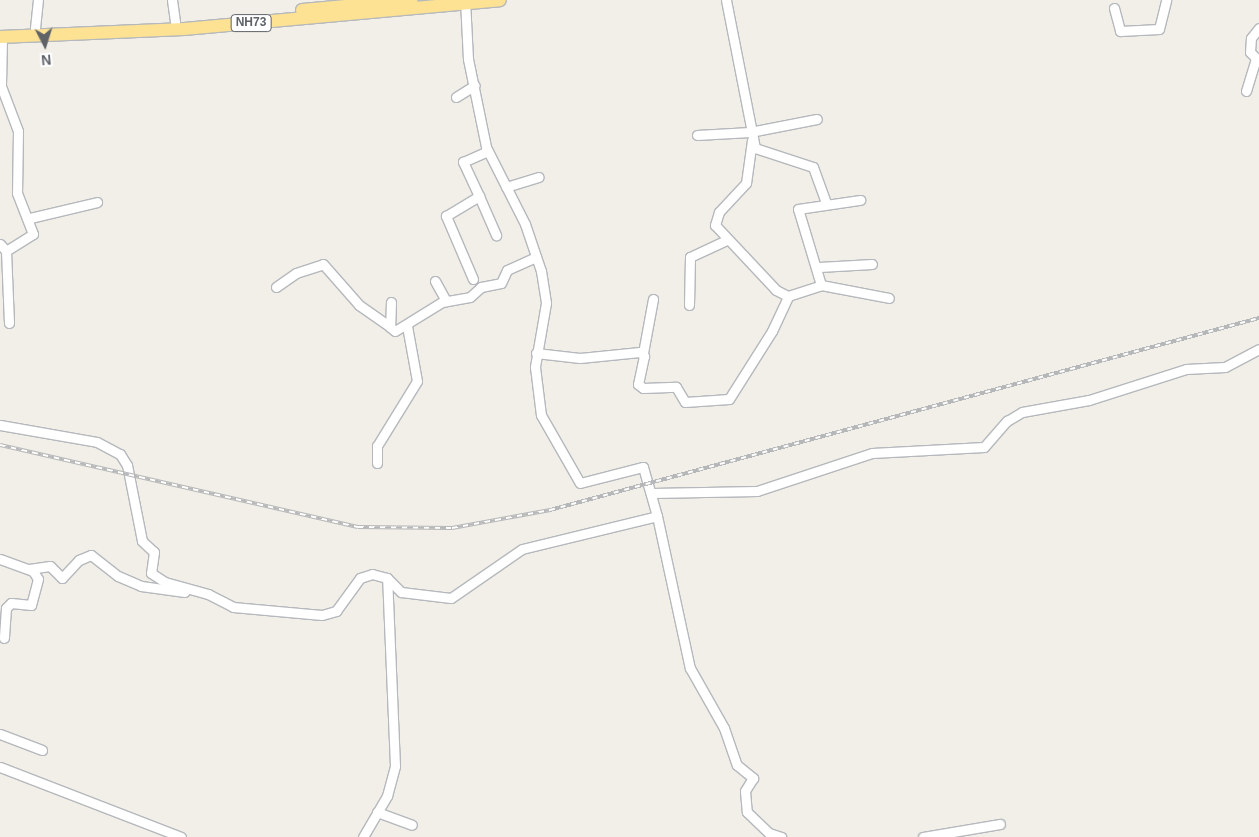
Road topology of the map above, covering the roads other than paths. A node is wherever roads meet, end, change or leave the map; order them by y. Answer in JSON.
{"nodes":[{"id":1,"x":38,"y":0,"type":"edge"},
{"id":2,"x":172,"y":0,"type":"edge"},
{"id":3,"x":412,"y":0,"type":"edge"},
{"id":4,"x":500,"y":0,"type":"edge"},
{"id":5,"x":726,"y":0,"type":"edge"},
{"id":6,"x":1166,"y":0,"type":"edge"},
{"id":7,"x":465,"y":2,"type":"edge"},
{"id":8,"x":1114,"y":8,"type":"dead end"},
{"id":9,"x":175,"y":22,"type":"junction"},
{"id":10,"x":35,"y":28,"type":"junction"},
{"id":11,"x":1259,"y":28,"type":"edge"},
{"id":12,"x":1,"y":34,"type":"edge"},
{"id":13,"x":1254,"y":80,"type":"edge"},
{"id":14,"x":475,"y":85,"type":"junction"},
{"id":15,"x":1246,"y":91,"type":"dead end"},
{"id":16,"x":456,"y":97,"type":"dead end"},
{"id":17,"x":817,"y":119,"type":"dead end"},
{"id":18,"x":697,"y":135,"type":"dead end"},
{"id":19,"x":751,"y":135,"type":"junction"},
{"id":20,"x":488,"y":151,"type":"junction"},
{"id":21,"x":538,"y":177,"type":"dead end"},
{"id":22,"x":506,"y":187,"type":"junction"},
{"id":23,"x":478,"y":196,"type":"junction"},
{"id":24,"x":860,"y":200,"type":"dead end"},
{"id":25,"x":97,"y":202,"type":"dead end"},
{"id":26,"x":826,"y":204,"type":"junction"},
{"id":27,"x":30,"y":218,"type":"junction"},
{"id":28,"x":496,"y":235,"type":"dead end"},
{"id":29,"x":726,"y":240,"type":"junction"},
{"id":30,"x":3,"y":247,"type":"edge"},
{"id":31,"x":536,"y":258,"type":"junction"},
{"id":32,"x":872,"y":264,"type":"dead end"},
{"id":33,"x":819,"y":267,"type":"junction"},
{"id":34,"x":472,"y":279,"type":"dead end"},
{"id":35,"x":435,"y":282,"type":"dead end"},
{"id":36,"x":821,"y":285,"type":"junction"},
{"id":37,"x":276,"y":287,"type":"dead end"},
{"id":38,"x":788,"y":296,"type":"junction"},
{"id":39,"x":889,"y":298,"type":"dead end"},
{"id":40,"x":653,"y":299,"type":"dead end"},
{"id":41,"x":446,"y":301,"type":"junction"},
{"id":42,"x":391,"y":302,"type":"dead end"},
{"id":43,"x":689,"y":305,"type":"dead end"},
{"id":44,"x":9,"y":323,"type":"dead end"},
{"id":45,"x":407,"y":326,"type":"junction"},
{"id":46,"x":390,"y":327,"type":"junction"},
{"id":47,"x":1259,"y":349,"type":"edge"},
{"id":48,"x":643,"y":352,"type":"junction"},
{"id":49,"x":536,"y":353,"type":"junction"},
{"id":50,"x":0,"y":425,"type":"edge"},
{"id":51,"x":377,"y":464,"type":"dead end"},
{"id":52,"x":652,"y":493,"type":"junction"},
{"id":53,"x":657,"y":516,"type":"junction"},
{"id":54,"x":0,"y":559,"type":"edge"},
{"id":55,"x":29,"y":569,"type":"junction"},
{"id":56,"x":387,"y":578,"type":"junction"},
{"id":57,"x":201,"y":593,"type":"junction"},
{"id":58,"x":4,"y":638,"type":"dead end"},
{"id":59,"x":0,"y":734,"type":"edge"},
{"id":60,"x":42,"y":750,"type":"dead end"},
{"id":61,"x":0,"y":768,"type":"edge"},
{"id":62,"x":377,"y":812,"type":"junction"},
{"id":63,"x":1000,"y":824,"type":"dead end"},
{"id":64,"x":412,"y":825,"type":"dead end"},
{"id":65,"x":181,"y":837,"type":"edge"},
{"id":66,"x":363,"y":837,"type":"edge"},
{"id":67,"x":781,"y":837,"type":"edge"},
{"id":68,"x":923,"y":837,"type":"edge"}],
"edges":[{"from":1,"to":10,"type":"street"},
{"from":2,"to":9,"type":"street"},
{"from":3,"to":9,"type":"highway","number":"NH73"},
{"from":4,"to":7,"type":"highway","number":"NH73"},
{"from":5,"to":19,"type":"street"},
{"from":6,"to":8,"type":"street"},
{"from":7,"to":12,"type":"highway","number":"NH73"},
{"from":7,"to":14,"type":"street"},
{"from":9,"to":10,"type":"highway","number":"NH73"},
{"from":10,"to":12,"type":"highway","number":"NH73"},
{"from":11,"to":13,"type":"street"},
{"from":12,"to":27,"type":"street"},
{"from":13,"to":15,"type":"street"},
{"from":14,"to":16,"type":"street"},
{"from":14,"to":20,"type":"street"},
{"from":17,"to":19,"type":"street"},
{"from":18,"to":19,"type":"street"},
{"from":19,"to":26,"type":"street"},
{"from":19,"to":29,"type":"street"},
{"from":20,"to":22,"type":"street"},
{"from":20,"to":23,"type":"street"},
{"from":21,"to":22,"type":"street"},
{"from":22,"to":31,"type":"street"},
{"from":23,"to":28,"type":"street"},
{"from":23,"to":34,"type":"street"},
{"from":24,"to":26,"type":"street"},
{"from":25,"to":27,"type":"street"},
{"from":26,"to":33,"type":"street"},
{"from":27,"to":30,"type":"street"},
{"from":29,"to":38,"type":"street"},
{"from":29,"to":43,"type":"street"},
{"from":30,"to":44,"type":"street"},
{"from":31,"to":41,"type":"street"},
{"from":31,"to":49,"type":"street"},
{"from":32,"to":33,"type":"street"},
{"from":33,"to":36,"type":"street"},
{"from":35,"to":41,"type":"street"},
{"from":36,"to":38,"type":"street"},
{"from":36,"to":39,"type":"street"},
{"from":37,"to":46,"type":"street"},
{"from":38,"to":48,"type":"street"},
{"from":40,"to":48,"type":"street"},
{"from":41,"to":45,"type":"street"},
{"from":42,"to":46,"type":"street"},
{"from":45,"to":46,"type":"street"},
{"from":45,"to":51,"type":"street"},
{"from":47,"to":52,"type":"street"},
{"from":48,"to":49,"type":"street"},
{"from":49,"to":52,"type":"street"},
{"from":50,"to":57,"type":"street"},
{"from":52,"to":53,"type":"street"},
{"from":53,"to":56,"type":"street"},
{"from":53,"to":67,"type":"street"},
{"from":54,"to":55,"type":"street"},
{"from":55,"to":57,"type":"street"},
{"from":55,"to":58,"type":"street"},
{"from":56,"to":57,"type":"street"},
{"from":56,"to":62,"type":"street"},
{"from":59,"to":60,"type":"street"},
{"from":61,"to":65,"type":"street"},
{"from":62,"to":64,"type":"street"},
{"from":62,"to":66,"type":"street"},
{"from":63,"to":68,"type":"street"}]}
